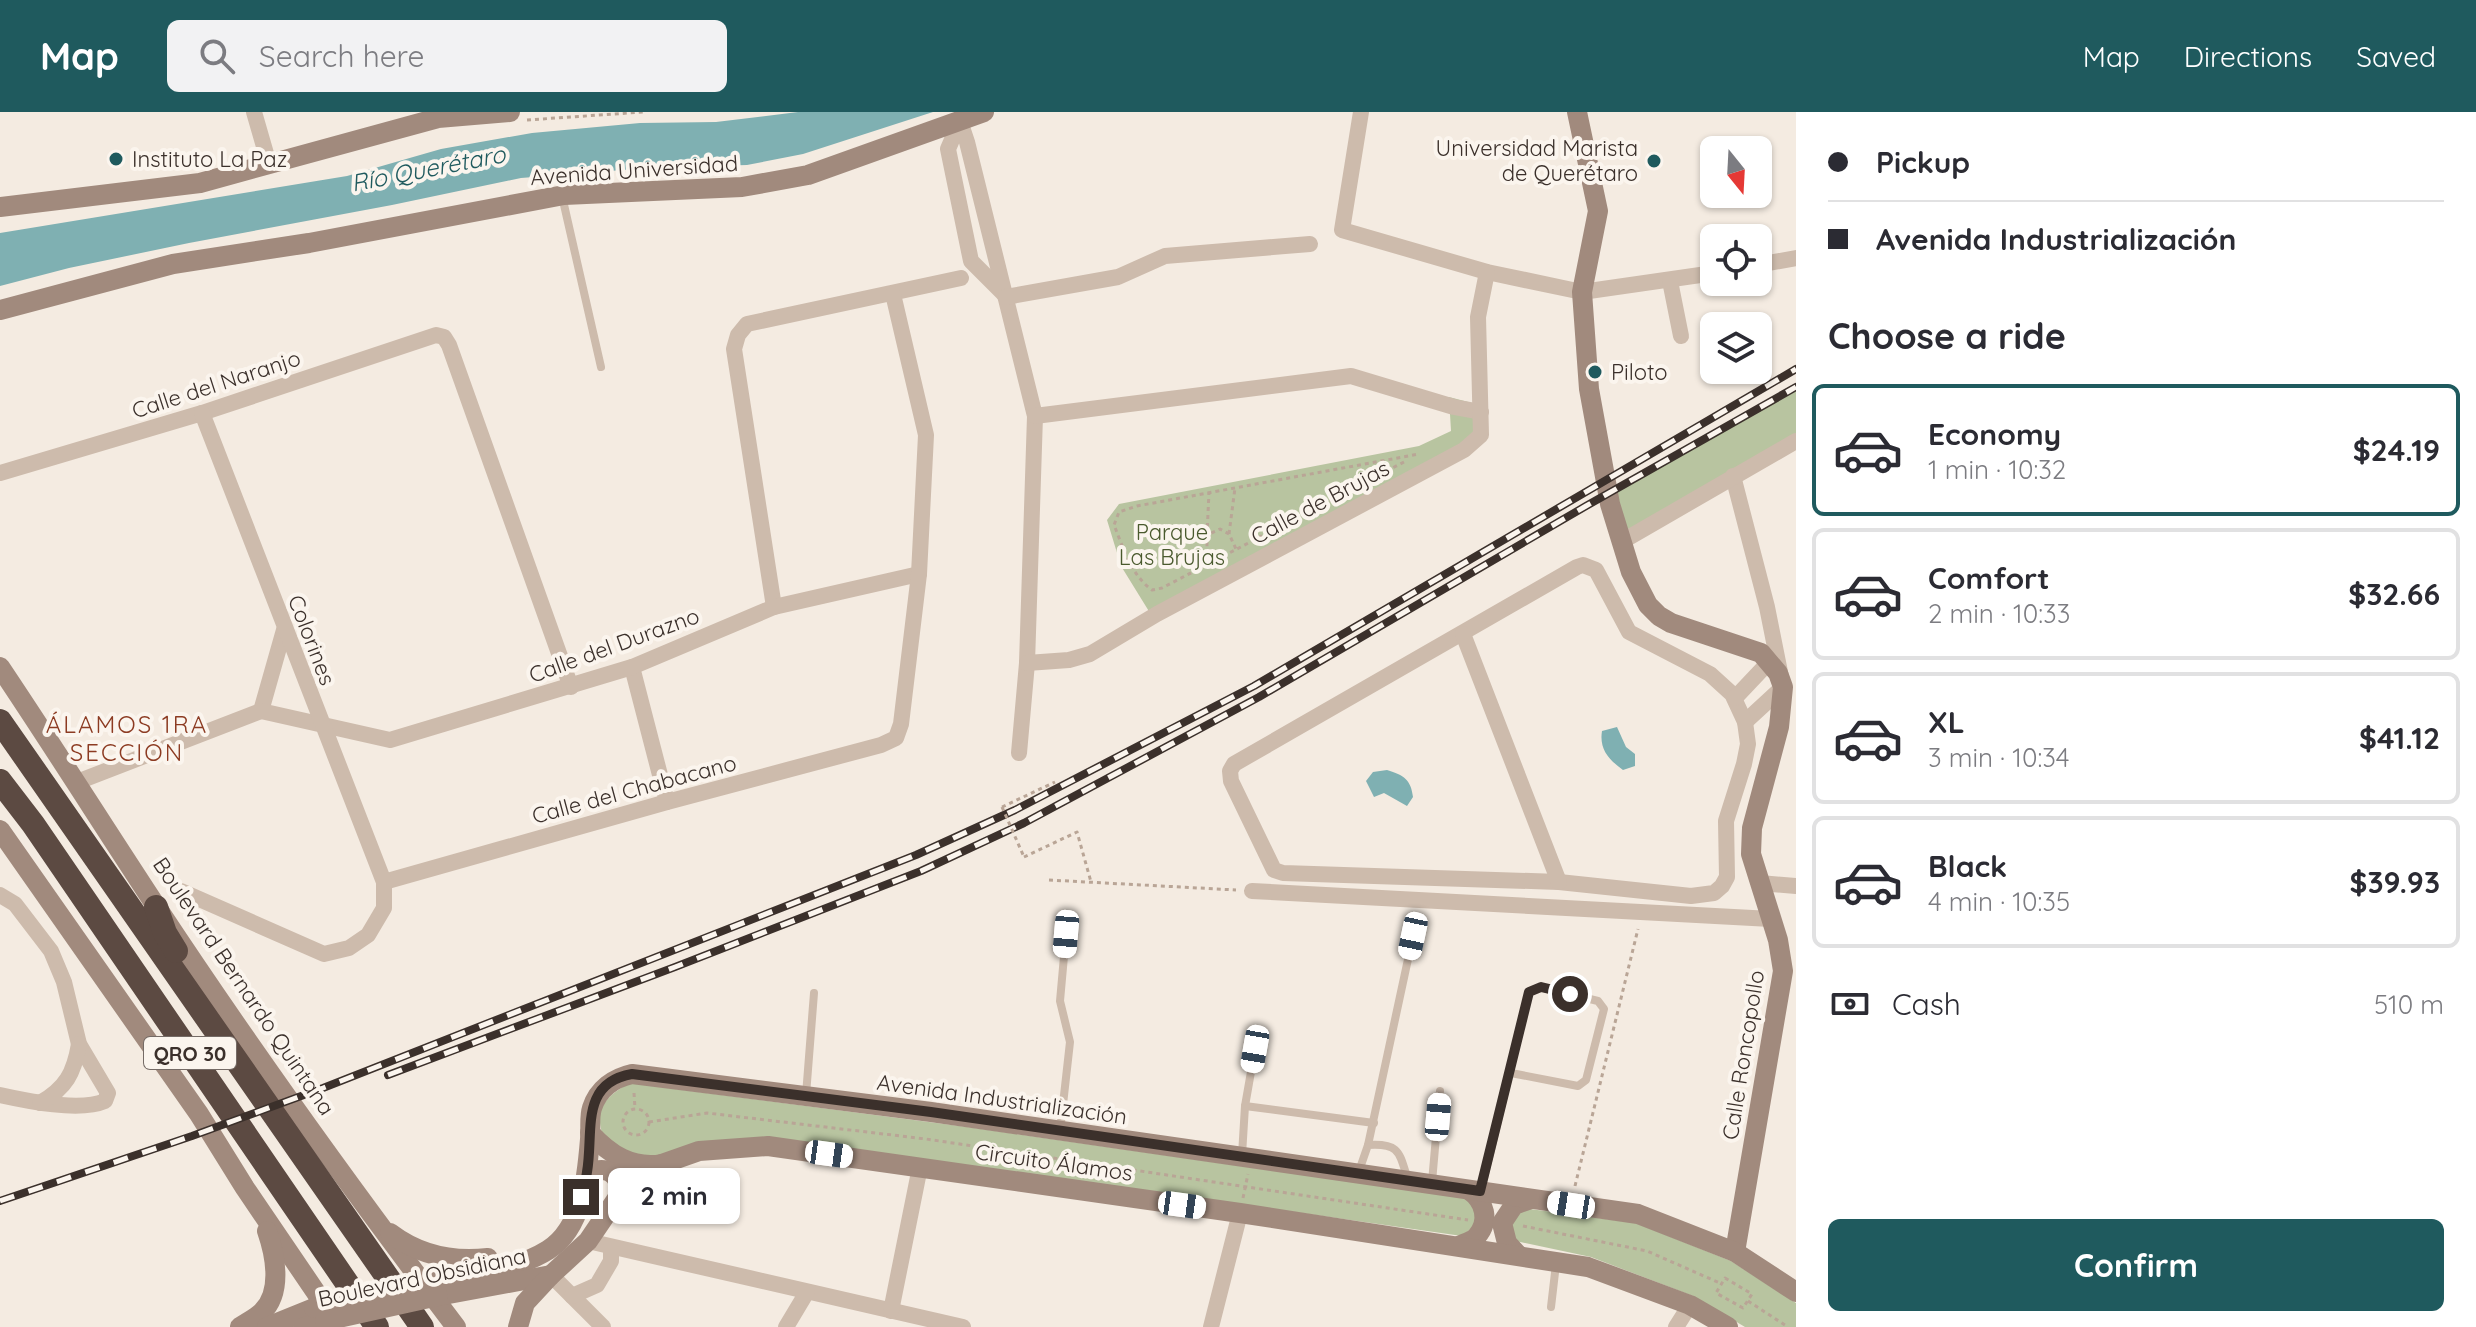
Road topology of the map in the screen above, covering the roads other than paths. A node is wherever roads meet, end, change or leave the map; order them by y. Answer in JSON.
{"nodes":[{"id":1,"x":254,"y":112,"type":"edge"},
{"id":2,"x":510,"y":112,"type":"edge"},
{"id":3,"x":984,"y":112,"type":"edge"},
{"id":4,"x":1361,"y":112,"type":"edge"},
{"id":5,"x":1577,"y":112,"type":"edge"},
{"id":6,"x":960,"y":115,"type":"edge"},
{"id":7,"x":269,"y":164,"type":"junction"},
{"id":8,"x":561,"y":195,"type":"junction"},
{"id":9,"x":0,"y":207,"type":"edge"},
{"id":10,"x":1310,"y":244,"type":"dead end"},
{"id":11,"x":1796,"y":258,"type":"edge"},
{"id":12,"x":1772,"y":262,"type":"edge"},
{"id":13,"x":1487,"y":272,"type":"junction"},
{"id":14,"x":1700,"y":276,"type":"edge"},
{"id":15,"x":961,"y":278,"type":"dead end"},
{"id":16,"x":1670,"y":281,"type":"junction"},
{"id":17,"x":1582,"y":292,"type":"junction"},
{"id":18,"x":893,"y":294,"type":"junction"},
{"id":19,"x":1006,"y":297,"type":"junction"},
{"id":20,"x":0,"y":310,"type":"edge"},
{"id":21,"x":1681,"y":336,"type":"dead end"},
{"id":22,"x":601,"y":367,"type":"dead end"},
{"id":23,"x":1481,"y":412,"type":"junction"},
{"id":24,"x":202,"y":413,"type":"junction"},
{"id":25,"x":1035,"y":416,"type":"junction"},
{"id":26,"x":1796,"y":441,"type":"edge"},
{"id":27,"x":0,"y":473,"type":"edge"},
{"id":28,"x":1733,"y":476,"type":"junction"},
{"id":29,"x":1621,"y":542,"type":"junction"},
{"id":30,"x":919,"y":574,"type":"junction"},
{"id":31,"x":774,"y":607,"type":"junction"},
{"id":32,"x":284,"y":630,"type":"junction"},
{"id":33,"x":1463,"y":634,"type":"junction"},
{"id":34,"x":1769,"y":662,"type":"junction"},
{"id":35,"x":1027,"y":663,"type":"junction"},
{"id":36,"x":0,"y":667,"type":"edge"},
{"id":37,"x":632,"y":667,"type":"junction"},
{"id":38,"x":571,"y":687,"type":"junction"},
{"id":39,"x":1783,"y":687,"type":"junction"},
{"id":40,"x":1735,"y":698,"type":"junction"},
{"id":41,"x":261,"y":711,"type":"junction"},
{"id":42,"x":0,"y":721,"type":"edge"},
{"id":43,"x":1745,"y":722,"type":"junction"},
{"id":44,"x":322,"y":726,"type":"junction"},
{"id":45,"x":1019,"y":753,"type":"dead end"},
{"id":46,"x":0,"y":781,"type":"edge"},
{"id":47,"x":77,"y":782,"type":"junction"},
{"id":48,"x":667,"y":802,"type":"junction"},
{"id":49,"x":0,"y":830,"type":"edge"},
{"id":50,"x":384,"y":882,"type":"junction"},
{"id":51,"x":1559,"y":882,"type":"junction"},
{"id":52,"x":1760,"y":883,"type":"junction"},
{"id":53,"x":1796,"y":886,"type":"edge"},
{"id":54,"x":181,"y":891,"type":"dead end"},
{"id":55,"x":1252,"y":891,"type":"road end"},
{"id":56,"x":0,"y":895,"type":"edge"},
{"id":57,"x":156,"y":907,"type":"junction"},
{"id":58,"x":1771,"y":919,"type":"junction"},
{"id":59,"x":1066,"y":934,"type":"dead end"},
{"id":60,"x":1413,"y":936,"type":"dead end"},
{"id":61,"x":814,"y":993,"type":"dead end"},
{"id":62,"x":219,"y":1034,"type":"junction"},
{"id":63,"x":79,"y":1044,"type":"junction"},
{"id":64,"x":1255,"y":1049,"type":"dead end"},
{"id":65,"x":1511,"y":1073,"type":"junction"},
{"id":66,"x":1440,"y":1091,"type":"dead end"},
{"id":67,"x":0,"y":1095,"type":"edge"},
{"id":68,"x":806,"y":1096,"type":"junction"},
{"id":69,"x":39,"y":1103,"type":"junction"},
{"id":70,"x":1245,"y":1106,"type":"junction"},
{"id":71,"x":1374,"y":1123,"type":"junction"},
{"id":72,"x":1060,"y":1131,"type":"junction"},
{"id":73,"x":590,"y":1133,"type":"junction"},
{"id":74,"x":1368,"y":1145,"type":"junction"},
{"id":75,"x":1246,"y":1158,"type":"junction"},
{"id":76,"x":662,"y":1164,"type":"junction"},
{"id":77,"x":920,"y":1167,"type":"junction"},
{"id":78,"x":587,"y":1173,"type":"junction"},
{"id":79,"x":1358,"y":1174,"type":"junction"},
{"id":80,"x":1408,"y":1181,"type":"junction"},
{"id":81,"x":1432,"y":1184,"type":"junction"},
{"id":82,"x":245,"y":1188,"type":"junction"},
{"id":83,"x":1475,"y":1190,"type":"junction"},
{"id":84,"x":622,"y":1191,"type":"junction"},
{"id":85,"x":1531,"y":1199,"type":"junction"},
{"id":86,"x":1240,"y":1213,"type":"junction"},
{"id":87,"x":1494,"y":1222,"type":"junction"},
{"id":88,"x":378,"y":1224,"type":"junction"},
{"id":89,"x":588,"y":1241,"type":"junction"},
{"id":90,"x":1459,"y":1246,"type":"junction"},
{"id":91,"x":611,"y":1247,"type":"junction"},
{"id":92,"x":551,"y":1248,"type":"junction"},
{"id":93,"x":1735,"y":1252,"type":"junction"},
{"id":94,"x":1518,"y":1255,"type":"junction"},
{"id":95,"x":1556,"y":1261,"type":"junction"},
{"id":96,"x":551,"y":1275,"type":"junction"},
{"id":97,"x":433,"y":1288,"type":"junction"},
{"id":98,"x":807,"y":1292,"type":"junction"},
{"id":99,"x":1796,"y":1292,"type":"edge"},
{"id":100,"x":572,"y":1296,"type":"junction"},
{"id":101,"x":1551,"y":1307,"type":"dead end"},
{"id":102,"x":891,"y":1311,"type":"junction"},
{"id":103,"x":1698,"y":1315,"type":"edge"},
{"id":104,"x":326,"y":1318,"type":"edge"},
{"id":105,"x":240,"y":1327,"type":"edge"},
{"id":106,"x":267,"y":1327,"type":"edge"},
{"id":107,"x":304,"y":1327,"type":"edge"},
{"id":108,"x":377,"y":1327,"type":"edge"},
{"id":109,"x":422,"y":1327,"type":"edge"},
{"id":110,"x":456,"y":1327,"type":"edge"},
{"id":111,"x":518,"y":1327,"type":"edge"},
{"id":112,"x":603,"y":1327,"type":"edge"},
{"id":113,"x":786,"y":1327,"type":"edge"},
{"id":114,"x":961,"y":1327,"type":"edge"},
{"id":115,"x":1211,"y":1327,"type":"edge"},
{"id":116,"x":1676,"y":1327,"type":"edge"},
{"id":117,"x":1728,"y":1327,"type":"edge"}],
"edges":[{"from":1,"to":7,"type":"street"},
{"from":2,"to":7,"type":"street"},
{"from":3,"to":6,"type":"street","name":"Avenida Universidad"},
{"from":4,"to":13,"type":"street"},
{"from":5,"to":17,"type":"street"},
{"from":6,"to":8,"type":"street","name":"Avenida Universidad"},
{"from":6,"to":19,"type":"street"},
{"from":6,"to":19,"type":"street"},
{"from":7,"to":9,"type":"street"},
{"from":8,"to":20,"type":"street","name":"Avenida Universidad"},
{"from":8,"to":22,"type":"lane"},
{"from":10,"to":19,"type":"street"},
{"from":11,"to":12,"type":"street"},
{"from":13,"to":17,"type":"street"},
{"from":13,"to":23,"type":"street","name":"Calle de Brujas"},
{"from":14,"to":16,"type":"street"},
{"from":15,"to":18,"type":"street"},
{"from":16,"to":17,"type":"street"},
{"from":16,"to":21,"type":"street"},
{"from":17,"to":29,"type":"street"},
{"from":18,"to":30,"type":"street"},
{"from":18,"to":31,"type":"street"},
{"from":19,"to":25,"type":"street"},
{"from":23,"to":25,"type":"street"},
{"from":23,"to":35,"type":"street","name":"Calle de Brujas"},
{"from":24,"to":27,"type":"street","name":"Calle del Naranjo"},
{"from":24,"to":32,"type":"street","name":"Colorines"},
{"from":24,"to":38,"type":"street","name":"Calle del Naranjo"},
{"from":25,"to":35,"type":"street"},
{"from":26,"to":28,"type":"street"},
{"from":28,"to":29,"type":"street"},
{"from":28,"to":39,"type":"street"},
{"from":29,"to":34,"type":"street"},
{"from":30,"to":31,"type":"street","name":"Calle del Durazno"},
{"from":30,"to":48,"type":"street","name":"Calle del Chabacano"},
{"from":31,"to":37,"type":"street","name":"Calle del Durazno"},
{"from":32,"to":41,"type":"street"},
{"from":32,"to":44,"type":"street","name":"Colorines"},
{"from":33,"to":40,"type":"street"},
{"from":33,"to":51,"type":"street"},
{"from":33,"to":51,"type":"street"},
{"from":34,"to":39,"type":"street"},
{"from":34,"to":40,"type":"street"},
{"from":35,"to":45,"type":"street"},
{"from":36,"to":47,"type":"street","name":"Boulevard Bernardo Quintana"},
{"from":37,"to":38,"type":"street","name":"Calle del Durazno"},
{"from":37,"to":48,"type":"street"},
{"from":38,"to":44,"type":"street","name":"Calle del Durazno"},
{"from":39,"to":43,"type":"street"},
{"from":39,"to":52,"type":"street","name":"Calle Roncopollo"},
{"from":40,"to":43,"type":"street"},
{"from":41,"to":44,"type":"street","name":"Calle del Durazno"},
{"from":41,"to":47,"type":"street"},
{"from":42,"to":62,"type":"highway","name":"Boulevard Bernardo Quintana","number":"QRO 30"},
{"from":43,"to":51,"type":"street"},
{"from":44,"to":50,"type":"street","name":"Colorines"},
{"from":46,"to":108,"type":"highway","number":"QRO 30"},
{"from":47,"to":57,"type":"street","name":"Boulevard Bernardo Quintana"},
{"from":48,"to":50,"type":"street","name":"Calle del Chabacano"},
{"from":49,"to":82,"type":"street"},
{"from":50,"to":54,"type":"street"},
{"from":52,"to":53,"type":"street"},
{"from":52,"to":58,"type":"street","name":"Calle Roncopollo"},
{"from":55,"to":58,"type":"street"},
{"from":56,"to":63,"type":"street"},
{"from":57,"to":62,"type":"highway"},
{"from":57,"to":88,"type":"street","name":"Boulevard Bernardo Quintana"},
{"from":58,"to":93,"type":"street","name":"Calle Roncopollo"},
{"from":59,"to":72,"type":"lane"},
{"from":60,"to":71,"type":"lane"},
{"from":61,"to":68,"type":"lane"},
{"from":62,"to":109,"type":"highway","name":"Boulevard Bernardo Quintana","number":"QRO 30"},
{"from":63,"to":69,"type":"street"},
{"from":63,"to":69,"type":"street"},
{"from":64,"to":70,"type":"lane"},
{"from":65,"to":65,"type":"lane"},
{"from":65,"to":83,"type":"lane"},
{"from":66,"to":81,"type":"lane"},
{"from":67,"to":69,"type":"street"},
{"from":68,"to":72,"type":"street","name":"Avenida Industrialización"},
{"from":68,"to":73,"type":"street","name":"Avenida Industrialización"},
{"from":70,"to":71,"type":"lane"},
{"from":70,"to":75,"type":"lane"},
{"from":71,"to":74,"type":"lane"},
{"from":72,"to":75,"type":"street","name":"Avenida Industrialización"},
{"from":73,"to":76,"type":"street"},
{"from":73,"to":78,"type":"street","name":"Avenida Industrialización"},
{"from":74,"to":79,"type":"lane"},
{"from":74,"to":80,"type":"lane"},
{"from":75,"to":79,"type":"street","name":"Avenida Industrialización"},
{"from":76,"to":77,"type":"street","name":"Circuito Álamos"},
{"from":76,"to":84,"type":"street","name":"Circuito Álamos"},
{"from":77,"to":86,"type":"street","name":"Circuito Álamos"},
{"from":77,"to":102,"type":"street"},
{"from":78,"to":84,"type":"street"},
{"from":78,"to":92,"type":"street","name":"Avenida Industrialización"},
{"from":79,"to":80,"type":"street","name":"Avenida Industrialización"},
{"from":80,"to":81,"type":"street","name":"Avenida Industrialización"},
{"from":81,"to":83,"type":"street","name":"Avenida Industrialización"},
{"from":82,"to":104,"type":"street"},
{"from":82,"to":105,"type":"street"},
{"from":83,"to":85,"type":"street","name":"Avenida Industrialización"},
{"from":83,"to":87,"type":"street"},
{"from":84,"to":89,"type":"street","name":"Circuito Álamos"},
{"from":85,"to":87,"type":"street"},
{"from":85,"to":93,"type":"street","name":"Avenida Industrialización"},
{"from":86,"to":90,"type":"street","name":"Circuito Álamos"},
{"from":86,"to":115,"type":"street"},
{"from":87,"to":90,"type":"street"},
{"from":87,"to":94,"type":"street"},
{"from":88,"to":92,"type":"street"},
{"from":88,"to":110,"type":"street","name":"Boulevard Bernardo Quintana"},
{"from":89,"to":91,"type":"street"},
{"from":89,"to":96,"type":"street","name":"Circuito Álamos"},
{"from":90,"to":94,"type":"street","name":"Circuito Álamos"},
{"from":91,"to":98,"type":"street"},
{"from":91,"to":100,"type":"street"},
{"from":92,"to":97,"type":"street","name":"Avenida Industrialización"},
{"from":93,"to":99,"type":"street","name":"Avenida Industrialización"},
{"from":94,"to":95,"type":"street","name":"Circuito Álamos"},
{"from":95,"to":101,"type":"lane"},
{"from":95,"to":103,"type":"street","name":"Circuito Álamos"},
{"from":96,"to":97,"type":"street","name":"Boulevard Obsidiana"},
{"from":96,"to":100,"type":"street"},
{"from":96,"to":111,"type":"street","name":"Circuito Álamos"},
{"from":97,"to":104,"type":"street","name":"Boulevard Obsidiana","bridge":true},
{"from":98,"to":102,"type":"street"},
{"from":98,"to":113,"type":"street"},
{"from":100,"to":112,"type":"street"},
{"from":102,"to":114,"type":"street"},
{"from":103,"to":116,"type":"street"},
{"from":103,"to":117,"type":"street","name":"Circuito Álamos"},
{"from":104,"to":106,"type":"street","name":"Boulevard Obsidiana"},
{"from":104,"to":107,"type":"street","name":"Boulevard Obsidiana"}]}
